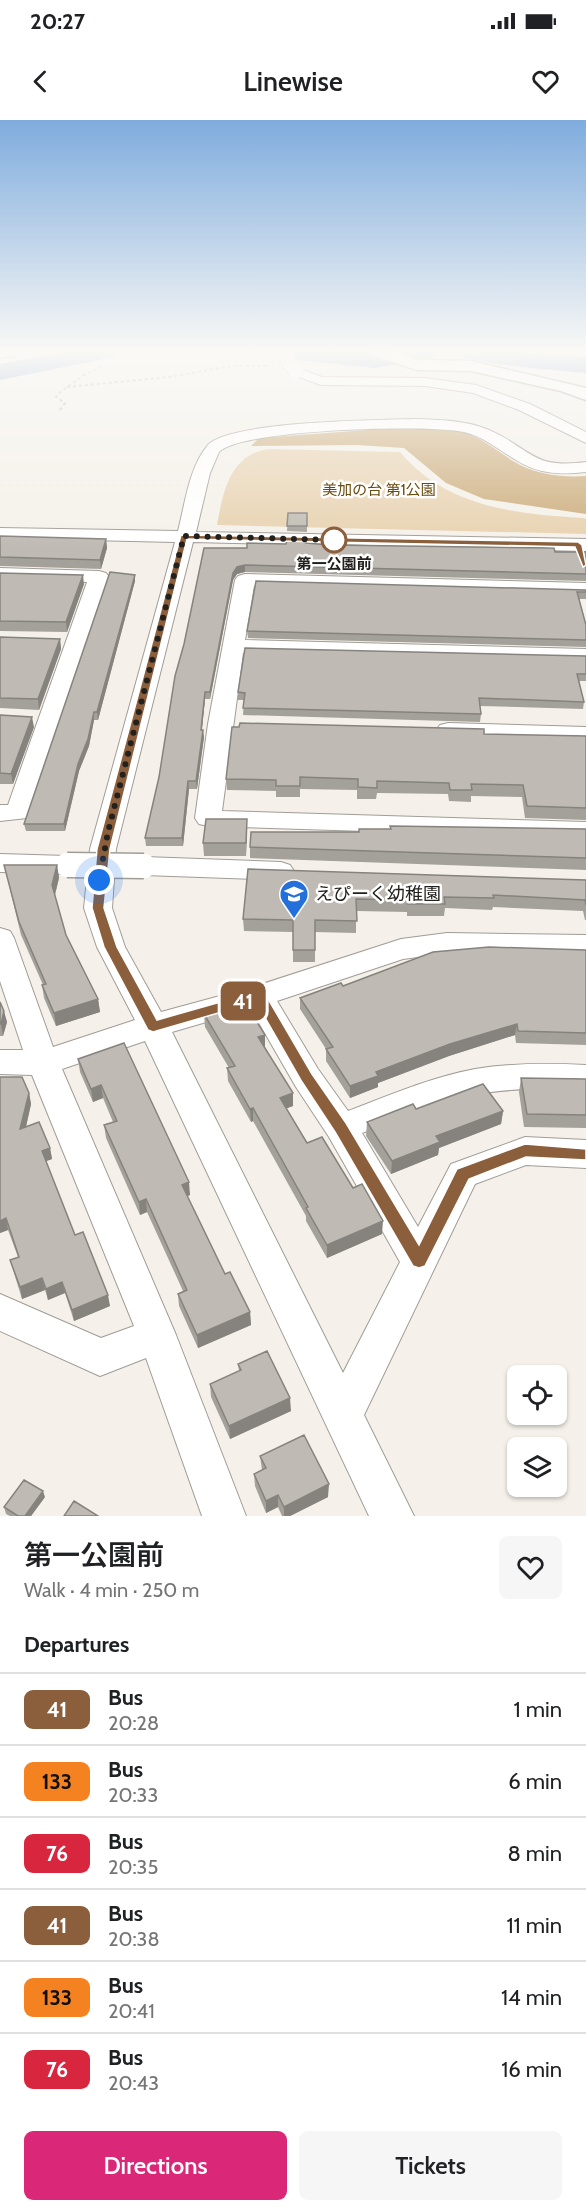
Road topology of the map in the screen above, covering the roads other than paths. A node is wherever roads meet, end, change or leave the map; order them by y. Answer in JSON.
{"nodes":[{"id":1,"x":541,"y":417,"type":"edge"},
{"id":2,"x":586,"y":438,"type":"edge"},
{"id":3,"x":586,"y":467,"type":"edge"},
{"id":4,"x":0,"y":533,"type":"edge"},
{"id":5,"x":184,"y":536,"type":"junction"},
{"id":6,"x":582,"y":545,"type":"edge"},
{"id":7,"x":586,"y":565,"type":"edge"},
{"id":8,"x":0,"y":574,"type":"edge"},
{"id":9,"x":586,"y":588,"type":"edge"},
{"id":10,"x":56,"y":640,"type":"edge"},
{"id":11,"x":78,"y":641,"type":"junction"},
{"id":12,"x":233,"y":646,"type":"junction"},
{"id":13,"x":586,"y":655,"type":"edge"},
{"id":14,"x":421,"y":730,"type":"edge"},
{"id":15,"x":586,"y":734,"type":"edge"},
{"id":16,"x":0,"y":813,"type":"edge"},
{"id":17,"x":586,"y":830,"type":"edge"},
{"id":18,"x":0,"y":863,"type":"edge"},
{"id":19,"x":301,"y":872,"type":"edge"},
{"id":20,"x":0,"y":938,"type":"edge"},
{"id":21,"x":586,"y":945,"type":"edge"},
{"id":22,"x":259,"y":996,"type":"junction"},
{"id":23,"x":153,"y":1026,"type":"junction"},
{"id":24,"x":0,"y":1062,"type":"edge"},
{"id":25,"x":43,"y":1062,"type":"junction"},
{"id":26,"x":586,"y":1077,"type":"edge"},
{"id":27,"x":341,"y":1127,"type":"junction"},
{"id":28,"x":586,"y":1154,"type":"edge"},
{"id":29,"x":419,"y":1261,"type":"junction"},
{"id":30,"x":0,"y":1312,"type":"edge"},
{"id":31,"x":157,"y":1335,"type":"junction"},
{"id":32,"x":343,"y":1415,"type":"junction"},
{"id":33,"x":224,"y":1516,"type":"edge"},
{"id":34,"x":392,"y":1516,"type":"edge"}],
"edges":[{"from":1,"to":2,"type":"street","bridge":true},
{"from":3,"to":5,"type":"street"},
{"from":4,"to":5,"type":"street"},
{"from":5,"to":6,"type":"street"},
{"from":5,"to":23,"type":"street"},
{"from":6,"to":7,"type":"street"},
{"from":8,"to":11,"type":"street"},
{"from":9,"to":12,"type":"street"},
{"from":10,"to":11,"type":"street"},
{"from":11,"to":16,"type":"street"},
{"from":12,"to":13,"type":"street"},
{"from":12,"to":17,"type":"street"},
{"from":14,"to":15,"type":"street"},
{"from":18,"to":19,"type":"street","bridge":true},
{"from":20,"to":25,"type":"street"},
{"from":21,"to":22,"type":"street"},
{"from":22,"to":23,"type":"street"},
{"from":22,"to":27,"type":"street"},
{"from":23,"to":25,"type":"street"},
{"from":23,"to":32,"type":"street"},
{"from":24,"to":25,"type":"street"},
{"from":25,"to":31,"type":"street"},
{"from":26,"to":27,"type":"street"},
{"from":27,"to":29,"type":"street"},
{"from":28,"to":29,"type":"street"},
{"from":29,"to":32,"type":"street"},
{"from":30,"to":31,"type":"street"},
{"from":31,"to":33,"type":"street"},
{"from":32,"to":34,"type":"street"}]}
